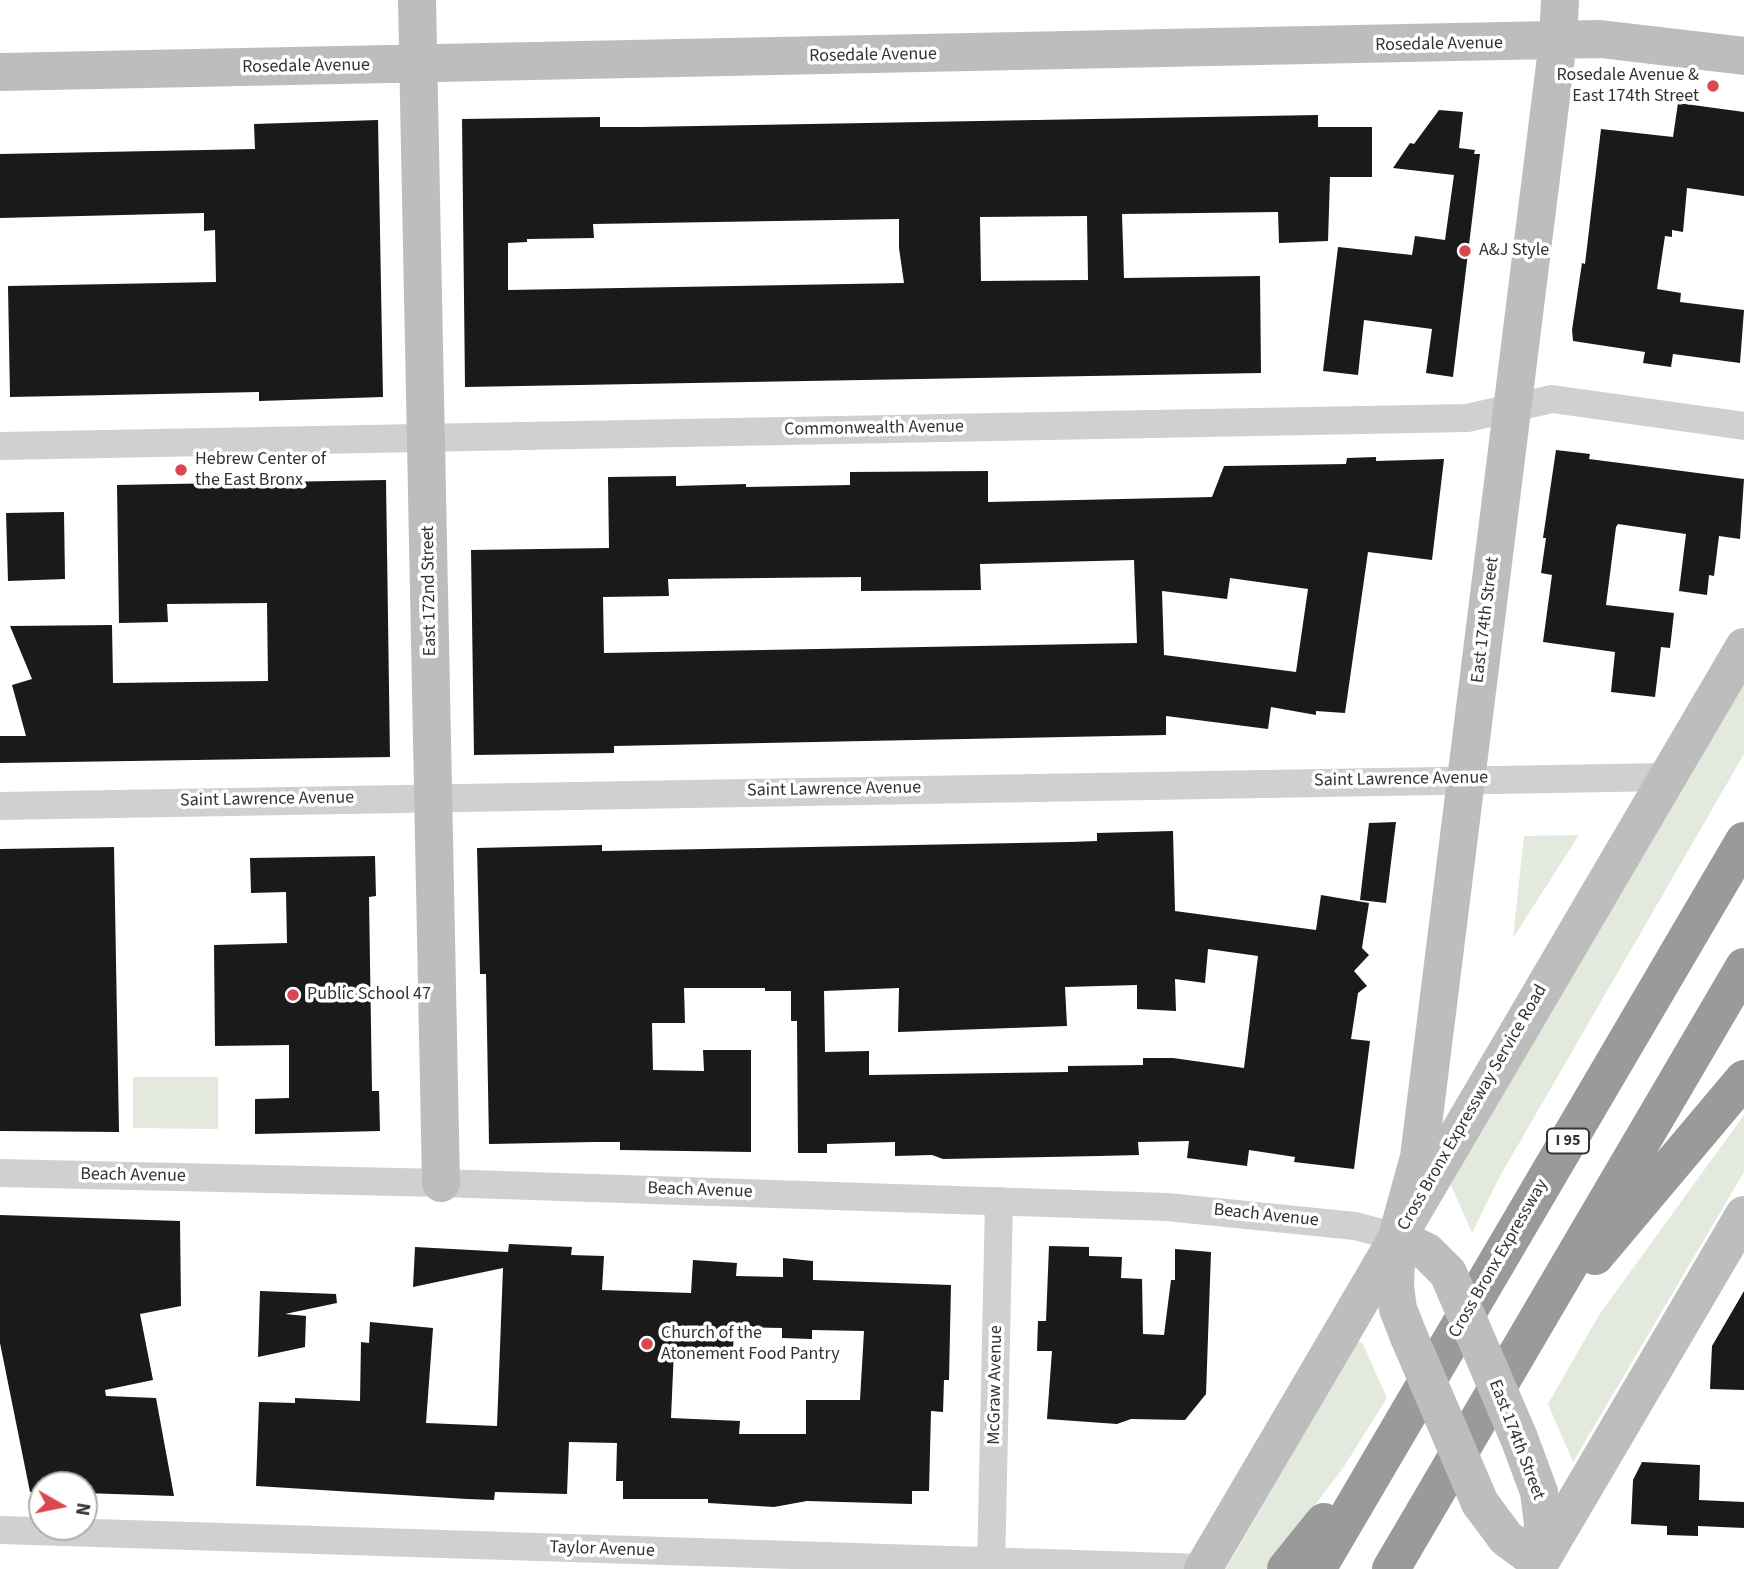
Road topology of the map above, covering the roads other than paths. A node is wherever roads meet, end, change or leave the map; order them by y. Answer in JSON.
{"nodes":[{"id":1,"x":417,"y":0,"type":"edge"},
{"id":2,"x":1560,"y":0,"type":"edge"},
{"id":3,"x":1558,"y":41,"type":"junction"},
{"id":4,"x":1744,"y":56,"type":"edge"},
{"id":5,"x":421,"y":65,"type":"junction"},
{"id":6,"x":0,"y":72,"type":"edge"},
{"id":7,"x":1512,"y":408,"type":"junction"},
{"id":8,"x":1744,"y":426,"type":"edge"},
{"id":9,"x":428,"y":438,"type":"junction"},
{"id":10,"x":0,"y":446,"type":"edge"},
{"id":11,"x":1744,"y":647,"type":"edge"},
{"id":12,"x":1668,"y":777,"type":"junction"},
{"id":13,"x":1466,"y":779,"type":"junction"},
{"id":14,"x":435,"y":797,"type":"junction"},
{"id":15,"x":0,"y":806,"type":"edge"},
{"id":16,"x":1744,"y":841,"type":"edge"},
{"id":17,"x":1744,"y":967,"type":"edge"},
{"id":18,"x":1744,"y":1079,"type":"edge"},
{"id":19,"x":0,"y":1173,"type":"edge"},
{"id":20,"x":441,"y":1183,"type":"junction"},
{"id":21,"x":999,"y":1201,"type":"junction"},
{"id":22,"x":1744,"y":1215,"type":"edge"},
{"id":23,"x":1397,"y":1237,"type":"junction"},
{"id":24,"x":1732,"y":1255,"type":"edge"},
{"id":25,"x":1524,"y":1341,"type":"junction"},
{"id":26,"x":1395,"y":1437,"type":"junction"},
{"id":27,"x":0,"y":1530,"type":"edge"},
{"id":28,"x":1398,"y":1559,"type":"edge"},
{"id":29,"x":991,"y":1566,"type":"edge"},
{"id":30,"x":1542,"y":1568,"type":"edge"},
{"id":31,"x":1203,"y":1569,"type":"edge"},
{"id":32,"x":1286,"y":1569,"type":"edge"},
{"id":33,"x":1317,"y":1569,"type":"edge"}],
"edges":[{"from":1,"to":5,"type":"main road","name":"East 172nd Street"},
{"from":2,"to":3,"type":"main road","name":"East 174th Street"},
{"from":3,"to":4,"type":"main road","name":"Rosedale Avenue"},
{"from":3,"to":5,"type":"main road","name":"Rosedale Avenue"},
{"from":3,"to":7,"type":"main road","name":"East 174th Street"},
{"from":5,"to":6,"type":"main road","name":"Rosedale Avenue"},
{"from":5,"to":9,"type":"main road","name":"East 172nd Street"},
{"from":7,"to":8,"type":"street","name":"Commonwealth Avenue"},
{"from":7,"to":9,"type":"street","name":"Commonwealth Avenue"},
{"from":7,"to":13,"type":"main road","name":"East 174th Street"},
{"from":9,"to":10,"type":"street","name":"Commonwealth Avenue"},
{"from":9,"to":14,"type":"main road","name":"East 172nd Street"},
{"from":11,"to":12,"type":"main road","name":"Cross Bronx Expressway Service Road"},
{"from":12,"to":13,"type":"street","name":"Saint Lawrence Avenue"},
{"from":12,"to":23,"type":"main road","name":"Cross Bronx Expressway Service Road"},
{"from":13,"to":14,"type":"street","name":"Saint Lawrence Avenue"},
{"from":13,"to":23,"type":"main road","name":"East 174th Street"},
{"from":14,"to":15,"type":"street","name":"Saint Lawrence Avenue"},
{"from":14,"to":20,"type":"main road","name":"East 172nd Street"},
{"from":16,"to":26,"type":"highway","name":"Cross Bronx Expressway","number":"I 95"},
{"from":17,"to":25,"type":"highway"},
{"from":18,"to":25,"type":"highway"},
{"from":19,"to":20,"type":"street","name":"Beach Avenue"},
{"from":20,"to":21,"type":"street","name":"Beach Avenue"},
{"from":21,"to":23,"type":"street","name":"Beach Avenue"},
{"from":21,"to":29,"type":"street","name":"McGraw Avenue"},
{"from":22,"to":24,"type":"main road"},
{"from":23,"to":30,"type":"main road","name":"East 174th Street","bridge":true},
{"from":23,"to":30,"type":"main road","name":"East 174th Street","bridge":true},
{"from":23,"to":31,"type":"main road","name":"Cross Bronx Expressway Service Road"},
{"from":24,"to":30,"type":"main road"},
{"from":25,"to":28,"type":"highway"},
{"from":26,"to":32,"type":"highway"},
{"from":26,"to":33,"type":"highway","name":"Cross Bronx Expressway","number":"I 95"},
{"from":27,"to":29,"type":"street","name":"Taylor Avenue"},
{"from":29,"to":31,"type":"street","name":"Taylor Avenue"}]}
